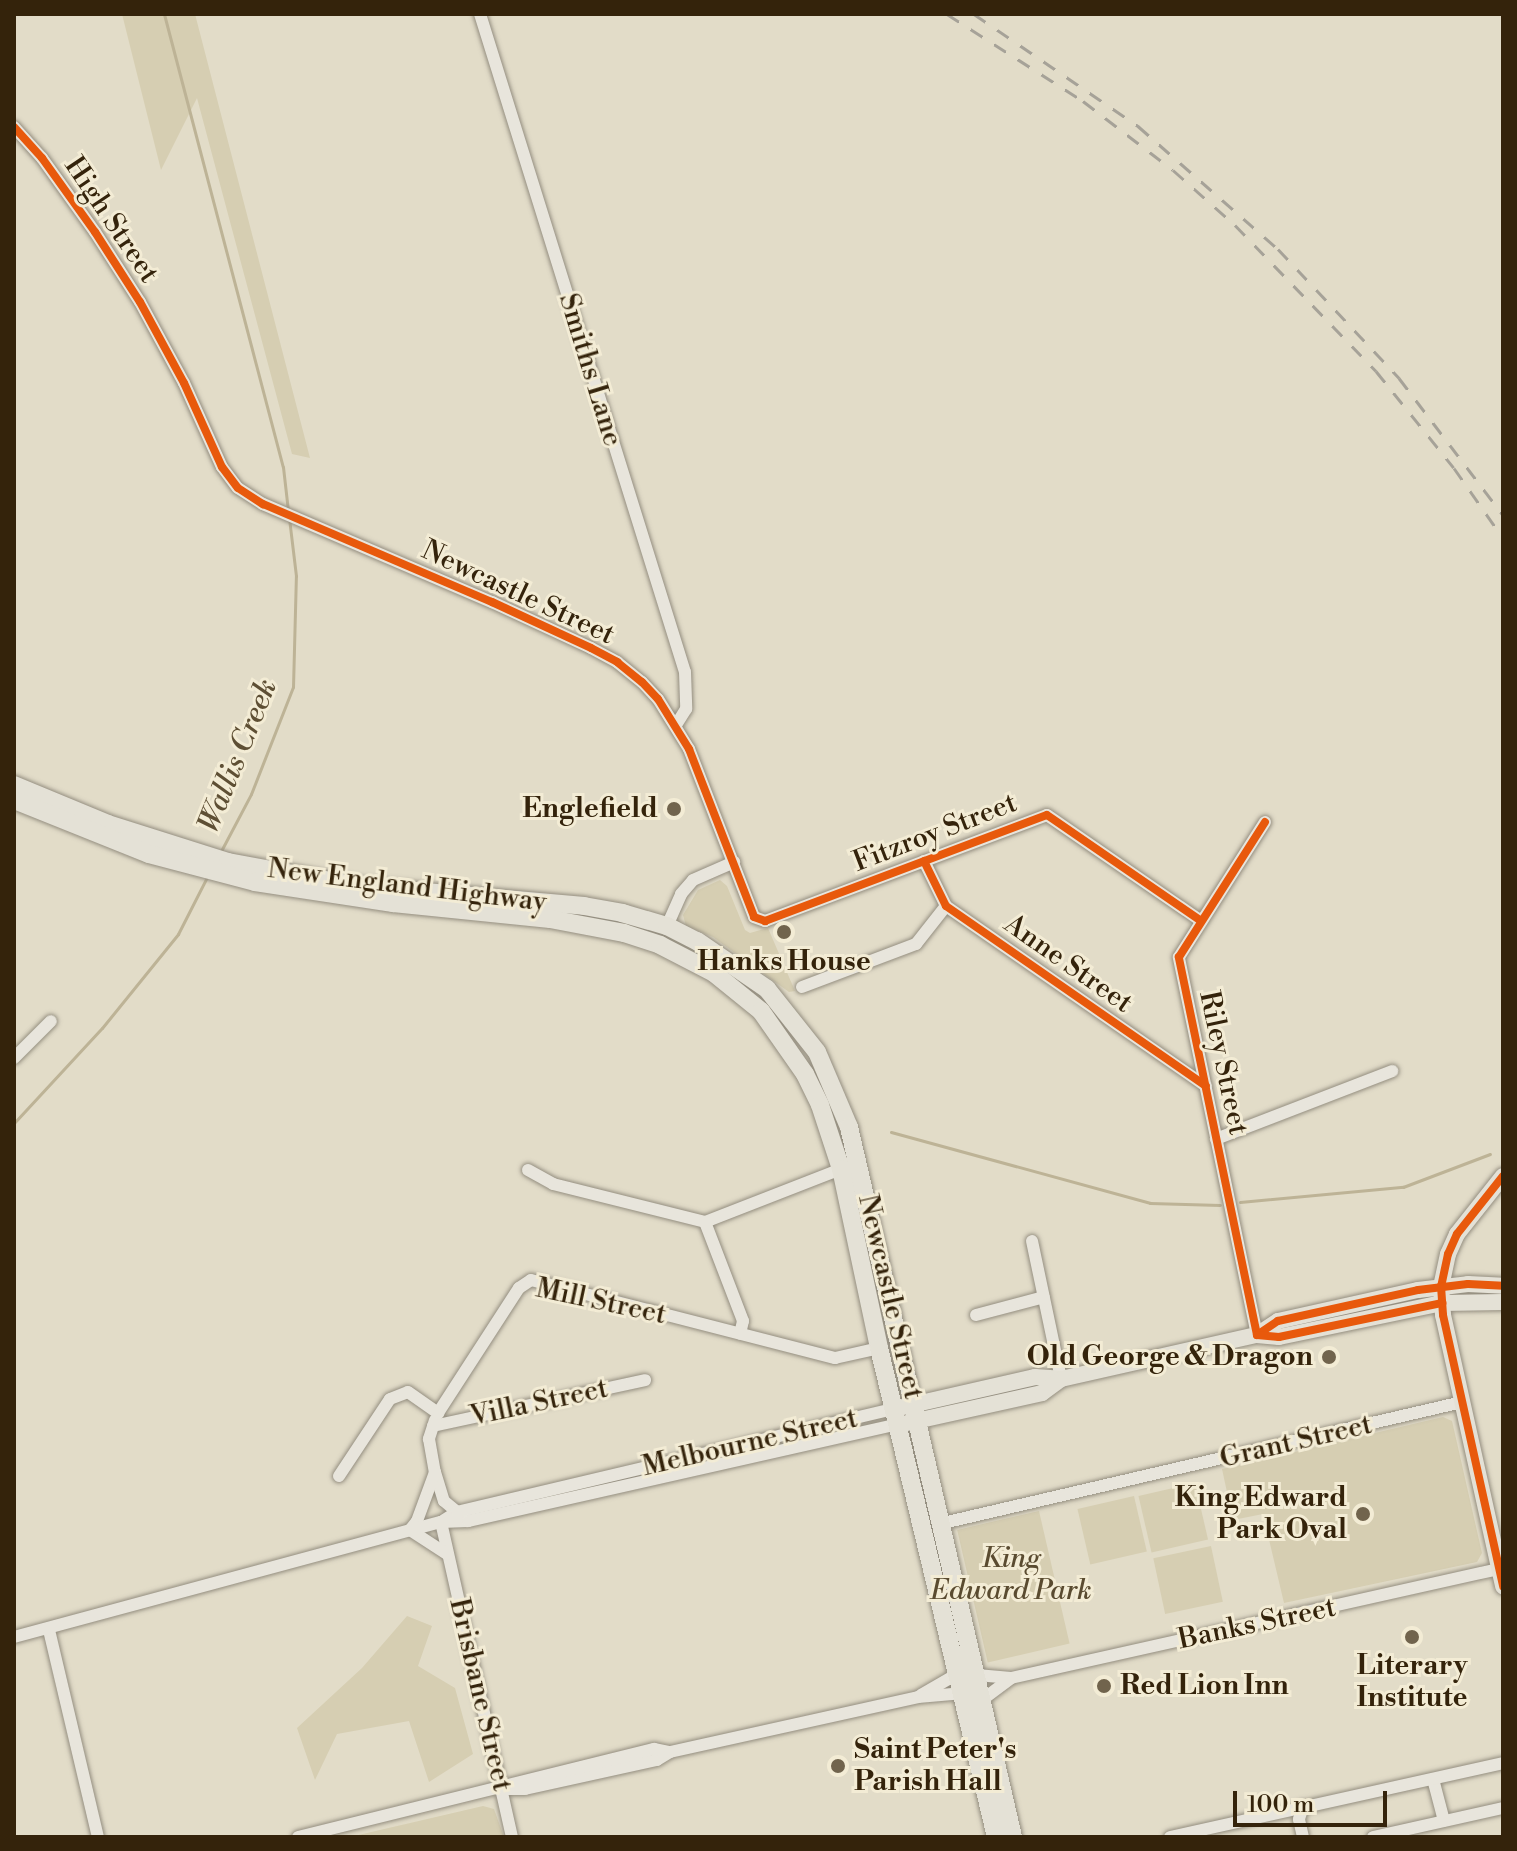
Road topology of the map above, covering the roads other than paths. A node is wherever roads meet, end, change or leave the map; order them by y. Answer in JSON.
{"nodes":[{"id":1,"x":480,"y":14,"type":"edge"},
{"id":2,"x":14,"y":127,"type":"edge"},
{"id":3,"x":263,"y":504,"type":"joint"},
{"id":4,"x":676,"y":725,"type":"junction"},
{"id":5,"x":14,"y":785,"type":"edge"},
{"id":6,"x":14,"y":800,"type":"edge"},
{"id":7,"x":1265,"y":822,"type":"dead end"},
{"id":8,"x":184,"y":858,"type":"junction"},
{"id":9,"x":924,"y":861,"type":"junction"},
{"id":10,"x":734,"y":862,"type":"junction"},
{"id":11,"x":258,"y":875,"type":"junction"},
{"id":12,"x":946,"y":906,"type":"junction"},
{"id":13,"x":754,"y":917,"type":"joint"},
{"id":14,"x":1200,"y":920,"type":"junction"},
{"id":15,"x":667,"y":926,"type":"junction"},
{"id":16,"x":660,"y":945,"type":"junction"},
{"id":17,"x":802,"y":987,"type":"dead end"},
{"id":18,"x":51,"y":1021,"type":"dead end"},
{"id":19,"x":14,"y":1058,"type":"edge"},
{"id":20,"x":1392,"y":1071,"type":"dead end"},
{"id":21,"x":1206,"y":1086,"type":"junction"},
{"id":22,"x":1216,"y":1139,"type":"junction"},
{"id":23,"x":860,"y":1164,"type":"junction"},
{"id":24,"x":841,"y":1169,"type":"junction"},
{"id":25,"x":528,"y":1170,"type":"dead end"},
{"id":26,"x":1503,"y":1176,"type":"edge"},
{"id":27,"x":705,"y":1222,"type":"junction"},
{"id":28,"x":1032,"y":1241,"type":"dead end"},
{"id":29,"x":1503,"y":1286,"type":"edge"},
{"id":30,"x":1442,"y":1295,"type":"junction"},
{"id":31,"x":1044,"y":1297,"type":"junction"},
{"id":32,"x":1503,"y":1302,"type":"edge"},
{"id":33,"x":976,"y":1315,"type":"dead end"},
{"id":34,"x":740,"y":1334,"type":"junction"},
{"id":35,"x":1257,"y":1335,"type":"junction"},
{"id":36,"x":879,"y":1348,"type":"junction"},
{"id":37,"x":1061,"y":1379,"type":"junction"},
{"id":38,"x":645,"y":1380,"type":"dead end"},
{"id":39,"x":1462,"y":1402,"type":"junction"},
{"id":40,"x":916,"y":1412,"type":"junction"},
{"id":41,"x":438,"y":1413,"type":"junction"},
{"id":42,"x":896,"y":1417,"type":"junction"},
{"id":43,"x":433,"y":1426,"type":"junction"},
{"id":44,"x":435,"y":1472,"type":"junction"},
{"id":45,"x":339,"y":1476,"type":"dead end"},
{"id":46,"x":457,"y":1512,"type":"junction"},
{"id":47,"x":441,"y":1522,"type":"junction"},
{"id":48,"x":943,"y":1523,"type":"junction"},
{"id":49,"x":410,"y":1530,"type":"junction"},
{"id":50,"x":447,"y":1554,"type":"junction"},
{"id":51,"x":1502,"y":1574,"type":"edge"},
{"id":52,"x":49,"y":1630,"type":"junction"},
{"id":53,"x":14,"y":1637,"type":"edge"},
{"id":54,"x":968,"y":1674,"type":"junction"},
{"id":55,"x":1011,"y":1678,"type":"junction"},
{"id":56,"x":964,"y":1693,"type":"junction"},
{"id":57,"x":918,"y":1697,"type":"junction"},
{"id":58,"x":982,"y":1700,"type":"junction"},
{"id":59,"x":1503,"y":1763,"type":"edge"},
{"id":60,"x":1433,"y":1779,"type":"junction"},
{"id":61,"x":502,"y":1789,"type":"junction"},
{"id":62,"x":1303,"y":1807,"type":"junction"},
{"id":63,"x":1503,"y":1808,"type":"edge"},
{"id":64,"x":1444,"y":1821,"type":"junction"},
{"id":65,"x":98,"y":1837,"type":"edge"},
{"id":66,"x":298,"y":1837,"type":"edge"},
{"id":67,"x":512,"y":1837,"type":"edge"},
{"id":68,"x":996,"y":1837,"type":"edge"},
{"id":69,"x":1013,"y":1837,"type":"edge"},
{"id":70,"x":1170,"y":1837,"type":"edge"},
{"id":71,"x":1303,"y":1837,"type":"edge"},
{"id":72,"x":1373,"y":1837,"type":"edge"}],
"edges":[{"from":1,"to":4,"type":"street","name":"Smiths Lane"},
{"from":2,"to":3,"type":"street","name":"High Street"},
{"from":3,"to":4,"type":"street","name":"Newcastle Street"},
{"from":4,"to":10,"type":"street","name":"Newcastle Street"},
{"from":5,"to":8,"type":"highway","name":"New England Highway"},
{"from":6,"to":8,"type":"highway","name":"New England Highway"},
{"from":7,"to":14,"type":"street","name":"Riley Street"},
{"from":8,"to":11,"type":"highway","name":"New England Highway"},
{"from":9,"to":12,"type":"street","name":"Anne Street"},
{"from":9,"to":13,"type":"street","name":"Fitzroy Street"},
{"from":9,"to":14,"type":"street","name":"Fitzroy Street"},
{"from":10,"to":13,"type":"street","name":"Newcastle Street"},
{"from":10,"to":15,"type":"street"},
{"from":11,"to":15,"type":"highway","name":"New England Highway"},
{"from":11,"to":16,"type":"highway","name":"New England Highway"},
{"from":12,"to":17,"type":"street"},
{"from":12,"to":21,"type":"street","name":"Anne Street"},
{"from":14,"to":21,"type":"street","name":"Riley Street"},
{"from":15,"to":16,"type":"highway"},
{"from":15,"to":23,"type":"highway","name":"Newcastle Street"},
{"from":16,"to":24,"type":"highway","name":"Newcastle Street"},
{"from":18,"to":19,"type":"street"},
{"from":20,"to":22,"type":"street"},
{"from":21,"to":22,"type":"street","name":"Riley Street"},
{"from":22,"to":35,"type":"street","name":"Riley Street"},
{"from":23,"to":24,"type":"highway"},
{"from":23,"to":40,"type":"highway","name":"Newcastle Street"},
{"from":24,"to":27,"type":"street"},
{"from":24,"to":36,"type":"highway","name":"Newcastle Street"},
{"from":25,"to":27,"type":"street"},
{"from":26,"to":30,"type":"main road"},
{"from":27,"to":34,"type":"street"},
{"from":28,"to":31,"type":"street"},
{"from":29,"to":30,"type":"main road","name":"Melbourne Street"},
{"from":30,"to":32,"type":"main road","name":"Melbourne Street"},
{"from":30,"to":35,"type":"main road","name":"Melbourne Street"},
{"from":30,"to":39,"type":"main road"},
{"from":31,"to":33,"type":"street"},
{"from":31,"to":37,"type":"street"},
{"from":34,"to":36,"type":"street","name":"Mill Street"},
{"from":34,"to":41,"type":"street","name":"Mill Street"},
{"from":35,"to":37,"type":"main road","name":"Melbourne Street"},
{"from":36,"to":42,"type":"highway","name":"Newcastle Street"},
{"from":37,"to":40,"type":"main road","name":"Melbourne Street"},
{"from":38,"to":43,"type":"street","name":"Villa Street"},
{"from":39,"to":48,"type":"street","name":"Grant Street"},
{"from":39,"to":51,"type":"main road"},
{"from":40,"to":42,"type":"main road","name":"Melbourne Street"},
{"from":40,"to":48,"type":"highway","name":"Newcastle Street"},
{"from":41,"to":43,"type":"street"},
{"from":41,"to":45,"type":"street"},
{"from":42,"to":46,"type":"street","name":"Melbourne Street"},
{"from":42,"to":47,"type":"street","name":"Melbourne Street"},
{"from":42,"to":54,"type":"highway","name":"Newcastle Street"},
{"from":43,"to":44,"type":"street"},
{"from":44,"to":46,"type":"street"},
{"from":44,"to":49,"type":"street"},
{"from":46,"to":47,"type":"street","name":"Melbourne Street"},
{"from":47,"to":49,"type":"street","name":"Melbourne Street"},
{"from":47,"to":50,"type":"street","name":"Brisbane Street"},
{"from":48,"to":54,"type":"highway","name":"Newcastle Street"},
{"from":49,"to":50,"type":"street"},
{"from":49,"to":52,"type":"street","name":"Melbourne Street"},
{"from":50,"to":61,"type":"street","name":"Brisbane Street"},
{"from":51,"to":55,"type":"street","name":"Banks Street"},
{"from":52,"to":53,"type":"street","name":"Melbourne Street"},
{"from":52,"to":65,"type":"street"},
{"from":54,"to":55,"type":"street","name":"Banks Street"},
{"from":54,"to":56,"type":"highway"},
{"from":54,"to":57,"type":"street"},
{"from":54,"to":58,"type":"highway","name":"Newcastle Street"},
{"from":55,"to":58,"type":"street","name":"Banks Street"},
{"from":56,"to":57,"type":"street"},
{"from":56,"to":68,"type":"highway"},
{"from":57,"to":61,"type":"street"},
{"from":58,"to":69,"type":"highway","name":"Newcastle Street"},
{"from":59,"to":60,"type":"street"},
{"from":60,"to":62,"type":"street"},
{"from":60,"to":64,"type":"street"},
{"from":61,"to":66,"type":"street"},
{"from":61,"to":67,"type":"street","name":"Brisbane Street"},
{"from":62,"to":70,"type":"street"},
{"from":62,"to":71,"type":"street"},
{"from":63,"to":64,"type":"street"},
{"from":64,"to":72,"type":"street"}]}
